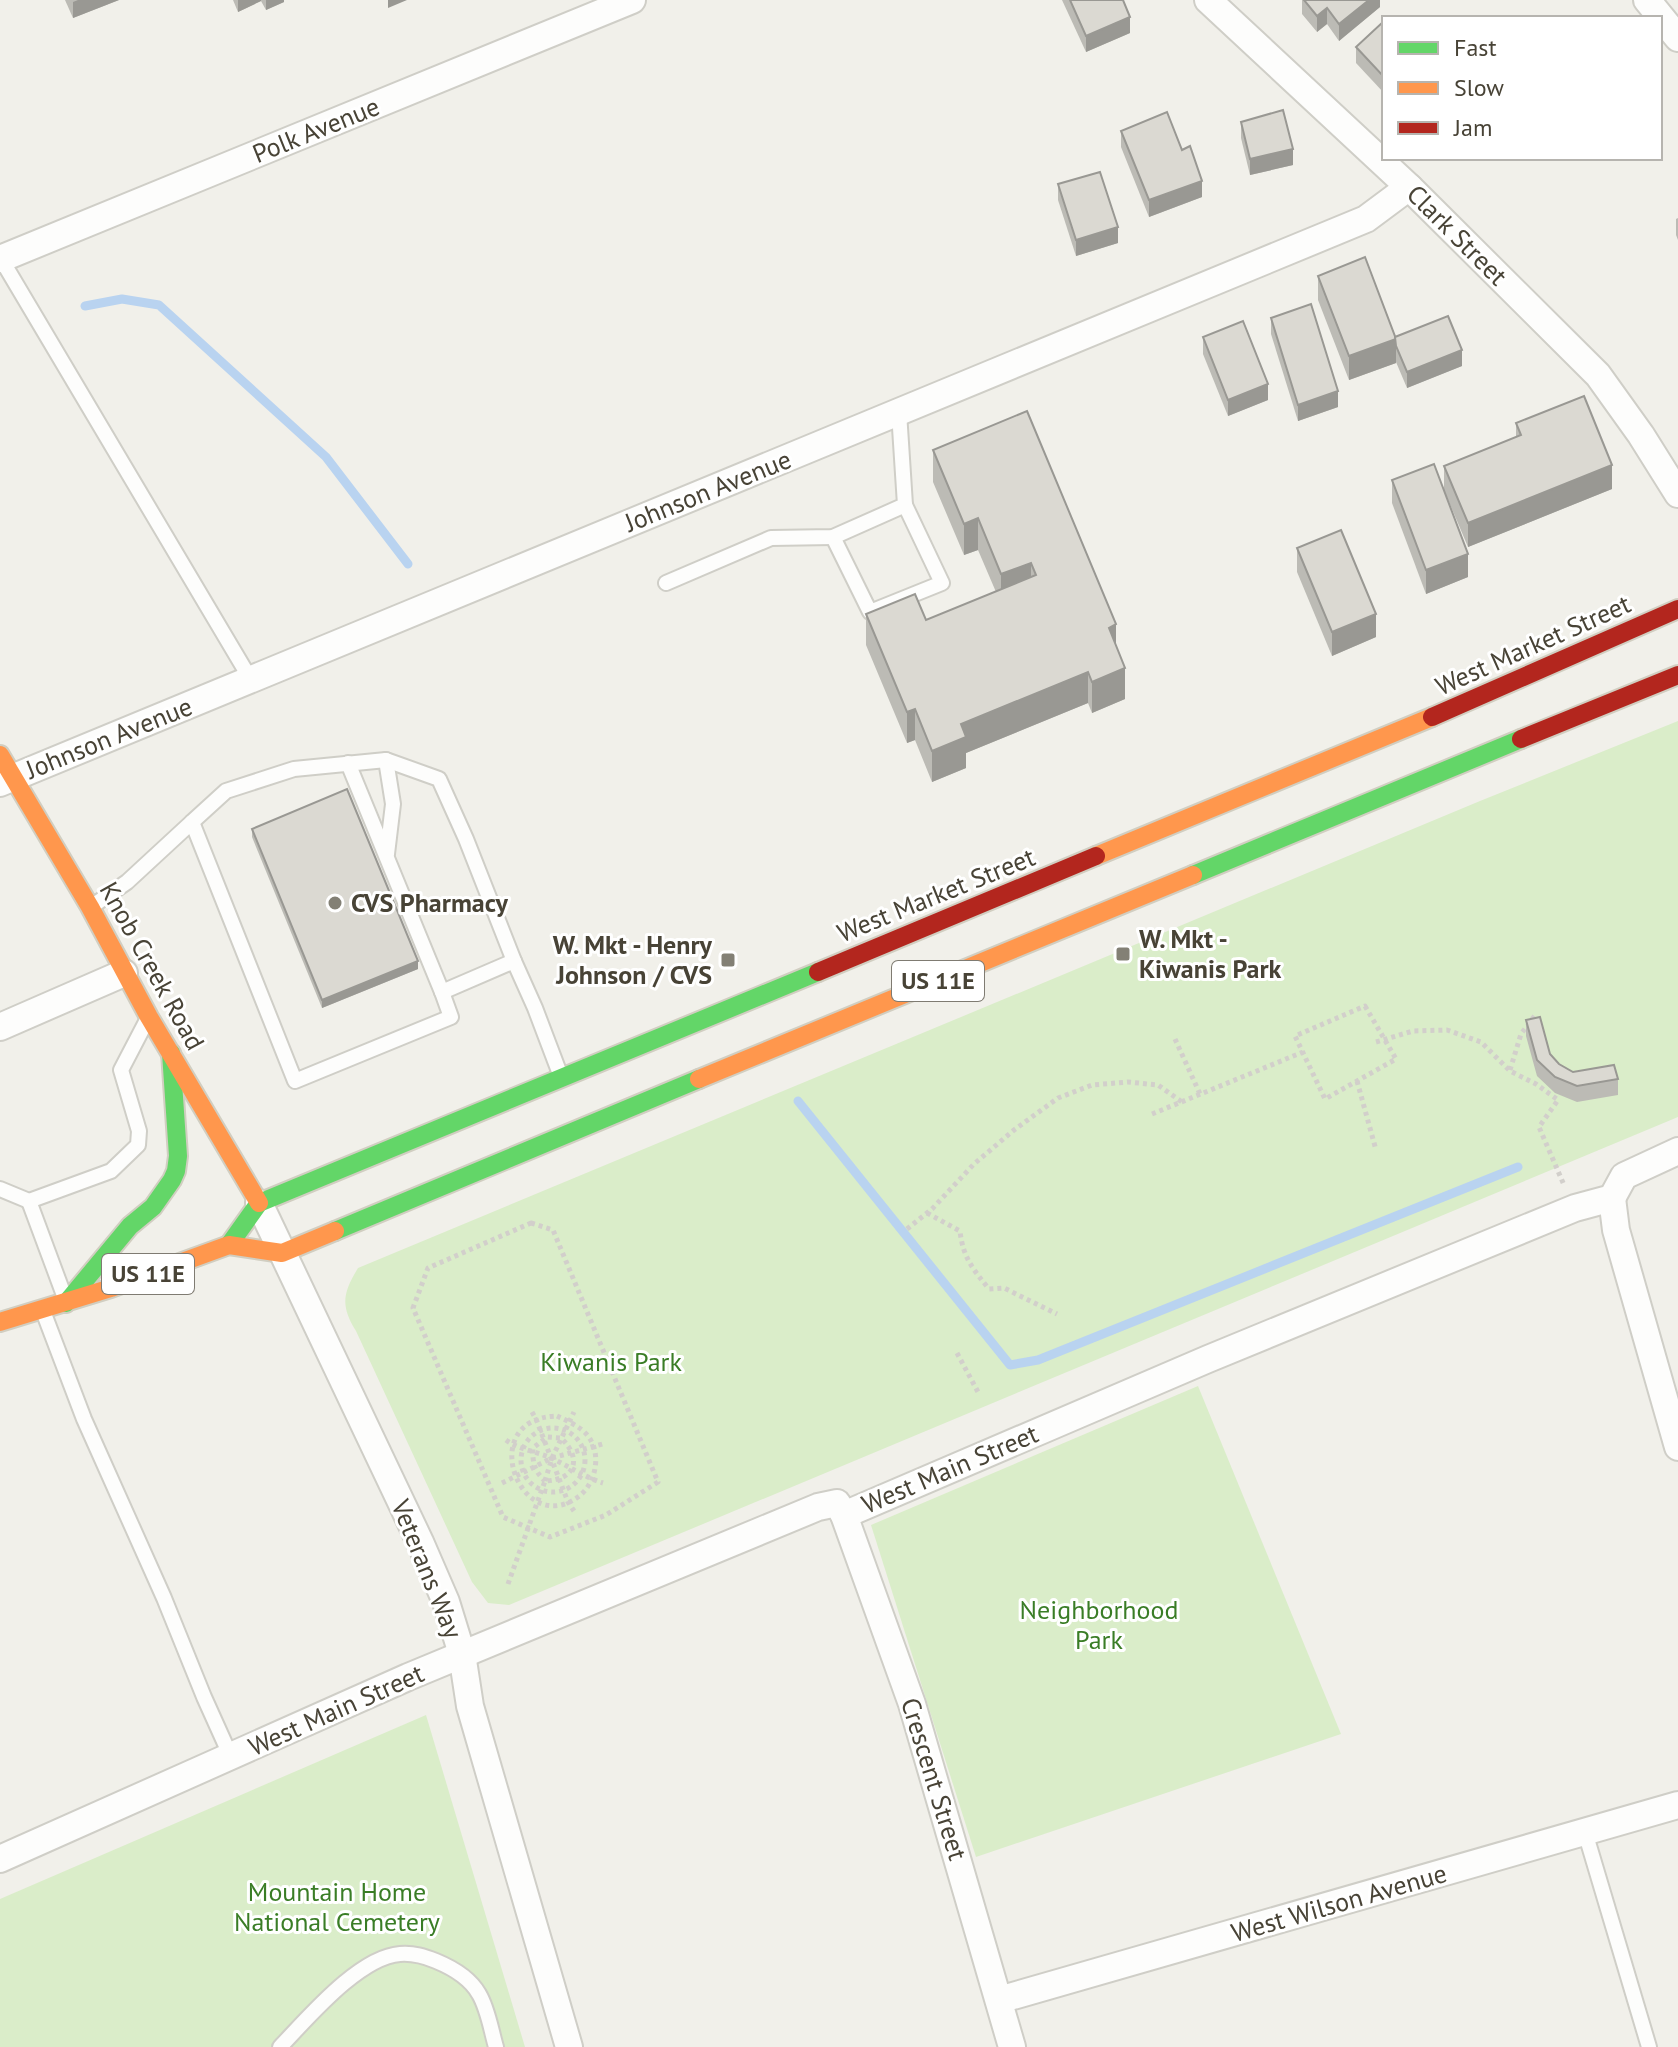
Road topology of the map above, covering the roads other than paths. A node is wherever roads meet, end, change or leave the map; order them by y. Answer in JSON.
{"nodes":[{"id":1,"x":632,"y":0,"type":"edge"},
{"id":2,"x":1208,"y":0,"type":"edge"},
{"id":3,"x":1647,"y":0,"type":"edge"},
{"id":4,"x":1660,"y":16,"type":"edge"},
{"id":5,"x":1662,"y":18,"type":"edge"},
{"id":6,"x":1678,"y":38,"type":"edge"},
{"id":7,"x":1409,"y":187,"type":"junction"},
{"id":8,"x":0,"y":258,"type":"edge"},
{"id":9,"x":899,"y":412,"type":"junction"},
{"id":10,"x":1678,"y":494,"type":"edge"},
{"id":11,"x":905,"y":505,"type":"junction"},
{"id":12,"x":833,"y":537,"type":"junction"},
{"id":13,"x":666,"y":583,"type":"dead end"},
{"id":14,"x":1678,"y":609,"type":"edge"},
{"id":15,"x":1678,"y":675,"type":"edge"},
{"id":16,"x":251,"y":680,"type":"junction"},
{"id":17,"x":0,"y":755,"type":"edge"},
{"id":18,"x":386,"y":760,"type":"junction"},
{"id":19,"x":348,"y":763,"type":"junction"},
{"id":20,"x":6,"y":780,"type":"edge"},
{"id":21,"x":192,"y":822,"type":"junction"},
{"id":22,"x":387,"y":858,"type":"junction"},
{"id":23,"x":90,"y":907,"type":"junction"},
{"id":24,"x":514,"y":961,"type":"junction"},
{"id":25,"x":124,"y":973,"type":"junction"},
{"id":26,"x":442,"y":992,"type":"junction"},
{"id":27,"x":149,"y":1017,"type":"junction"},
{"id":28,"x":0,"y":1027,"type":"edge"},
{"id":29,"x":171,"y":1053,"type":"junction"},
{"id":30,"x":561,"y":1077,"type":"junction"},
{"id":31,"x":1678,"y":1151,"type":"edge"},
{"id":32,"x":0,"y":1189,"type":"edge"},
{"id":33,"x":1612,"y":1198,"type":"junction"},
{"id":34,"x":29,"y":1201,"type":"junction"},
{"id":35,"x":259,"y":1203,"type":"junction"},
{"id":36,"x":229,"y":1245,"type":"junction"},
{"id":37,"x":282,"y":1253,"type":"junction"},
{"id":38,"x":66,"y":1303,"type":"junction"},
{"id":39,"x":42,"y":1310,"type":"junction"},
{"id":40,"x":0,"y":1322,"type":"edge"},
{"id":41,"x":1678,"y":1447,"type":"edge"},
{"id":42,"x":844,"y":1515,"type":"junction"},
{"id":43,"x":462,"y":1654,"type":"junction"},
{"id":44,"x":231,"y":1757,"type":"junction"},
{"id":45,"x":1678,"y":1805,"type":"edge"},
{"id":46,"x":1585,"y":1832,"type":"junction"},
{"id":47,"x":0,"y":1859,"type":"edge"},
{"id":48,"x":999,"y":2000,"type":"junction"},
{"id":49,"x":280,"y":2047,"type":"edge"},
{"id":50,"x":496,"y":2047,"type":"edge"},
{"id":51,"x":569,"y":2047,"type":"edge"},
{"id":52,"x":1012,"y":2047,"type":"edge"},
{"id":53,"x":1649,"y":2047,"type":"edge"}],
"edges":[{"from":1,"to":8,"type":"street","name":"Polk Avenue"},
{"from":2,"to":7,"type":"street","name":"Clark Street"},
{"from":3,"to":4,"type":"street"},
{"from":5,"to":6,"type":"street"},
{"from":7,"to":9,"type":"street","name":"Johnson Avenue"},
{"from":7,"to":10,"type":"street","name":"Clark Street"},
{"from":8,"to":16,"type":"lane"},
{"from":9,"to":11,"type":"lane"},
{"from":9,"to":16,"type":"street","name":"Johnson Avenue"},
{"from":11,"to":12,"type":"lane"},
{"from":11,"to":12,"type":"lane"},
{"from":12,"to":13,"type":"lane"},
{"from":14,"to":30,"type":"main road","name":"West Market Street","number":"US 11E"},
{"from":15,"to":37,"type":"main road","number":"US 11E"},
{"from":16,"to":20,"type":"street","name":"Johnson Avenue"},
{"from":17,"to":20,"type":"main road","name":"Knob Creek Road"},
{"from":18,"to":19,"type":"lane"},
{"from":18,"to":22,"type":"lane"},
{"from":18,"to":24,"type":"lane"},
{"from":19,"to":21,"type":"lane"},
{"from":19,"to":22,"type":"lane"},
{"from":20,"to":23,"type":"main road","name":"Knob Creek Road"},
{"from":21,"to":23,"type":"lane"},
{"from":21,"to":26,"type":"lane"},
{"from":22,"to":26,"type":"lane"},
{"from":23,"to":25,"type":"main road","name":"Knob Creek Road"},
{"from":24,"to":26,"type":"lane"},
{"from":24,"to":30,"type":"lane"},
{"from":25,"to":27,"type":"main road","name":"Knob Creek Road"},
{"from":25,"to":28,"type":"street"},
{"from":27,"to":29,"type":"main road","name":"Knob Creek Road"},
{"from":27,"to":34,"type":"lane"},
{"from":29,"to":35,"type":"main road","name":"Knob Creek Road"},
{"from":29,"to":38,"type":"main road"},
{"from":30,"to":35,"type":"main road","name":"West Market Street","number":"US 11E"},
{"from":31,"to":33,"type":"street"},
{"from":32,"to":34,"type":"lane"},
{"from":33,"to":41,"type":"street"},
{"from":33,"to":42,"type":"street","name":"West Main Street"},
{"from":34,"to":38,"type":"lane"},
{"from":35,"to":36,"type":"main road","number":"US 11E"},
{"from":35,"to":37,"type":"street","name":"Veterans Way"},
{"from":36,"to":37,"type":"main road","number":"US 11E"},
{"from":36,"to":38,"type":"main road","number":"US 11E"},
{"from":37,"to":43,"type":"street","name":"Veterans Way"},
{"from":38,"to":39,"type":"main road","number":"US 11E"},
{"from":39,"to":40,"type":"main road","number":"US 11E"},
{"from":39,"to":44,"type":"lane"},
{"from":42,"to":43,"type":"street","name":"West Main Street"},
{"from":42,"to":48,"type":"street","name":"Crescent Street"},
{"from":43,"to":44,"type":"street","name":"West Main Street"},
{"from":43,"to":51,"type":"street","name":"Veterans Way"},
{"from":44,"to":47,"type":"street","name":"West Main Street"},
{"from":45,"to":46,"type":"street","name":"West Wilson Avenue"},
{"from":46,"to":48,"type":"street","name":"West Wilson Avenue"},
{"from":46,"to":53,"type":"lane"},
{"from":48,"to":52,"type":"street","name":"Crescent Street"},
{"from":49,"to":50,"type":"lane"}]}
